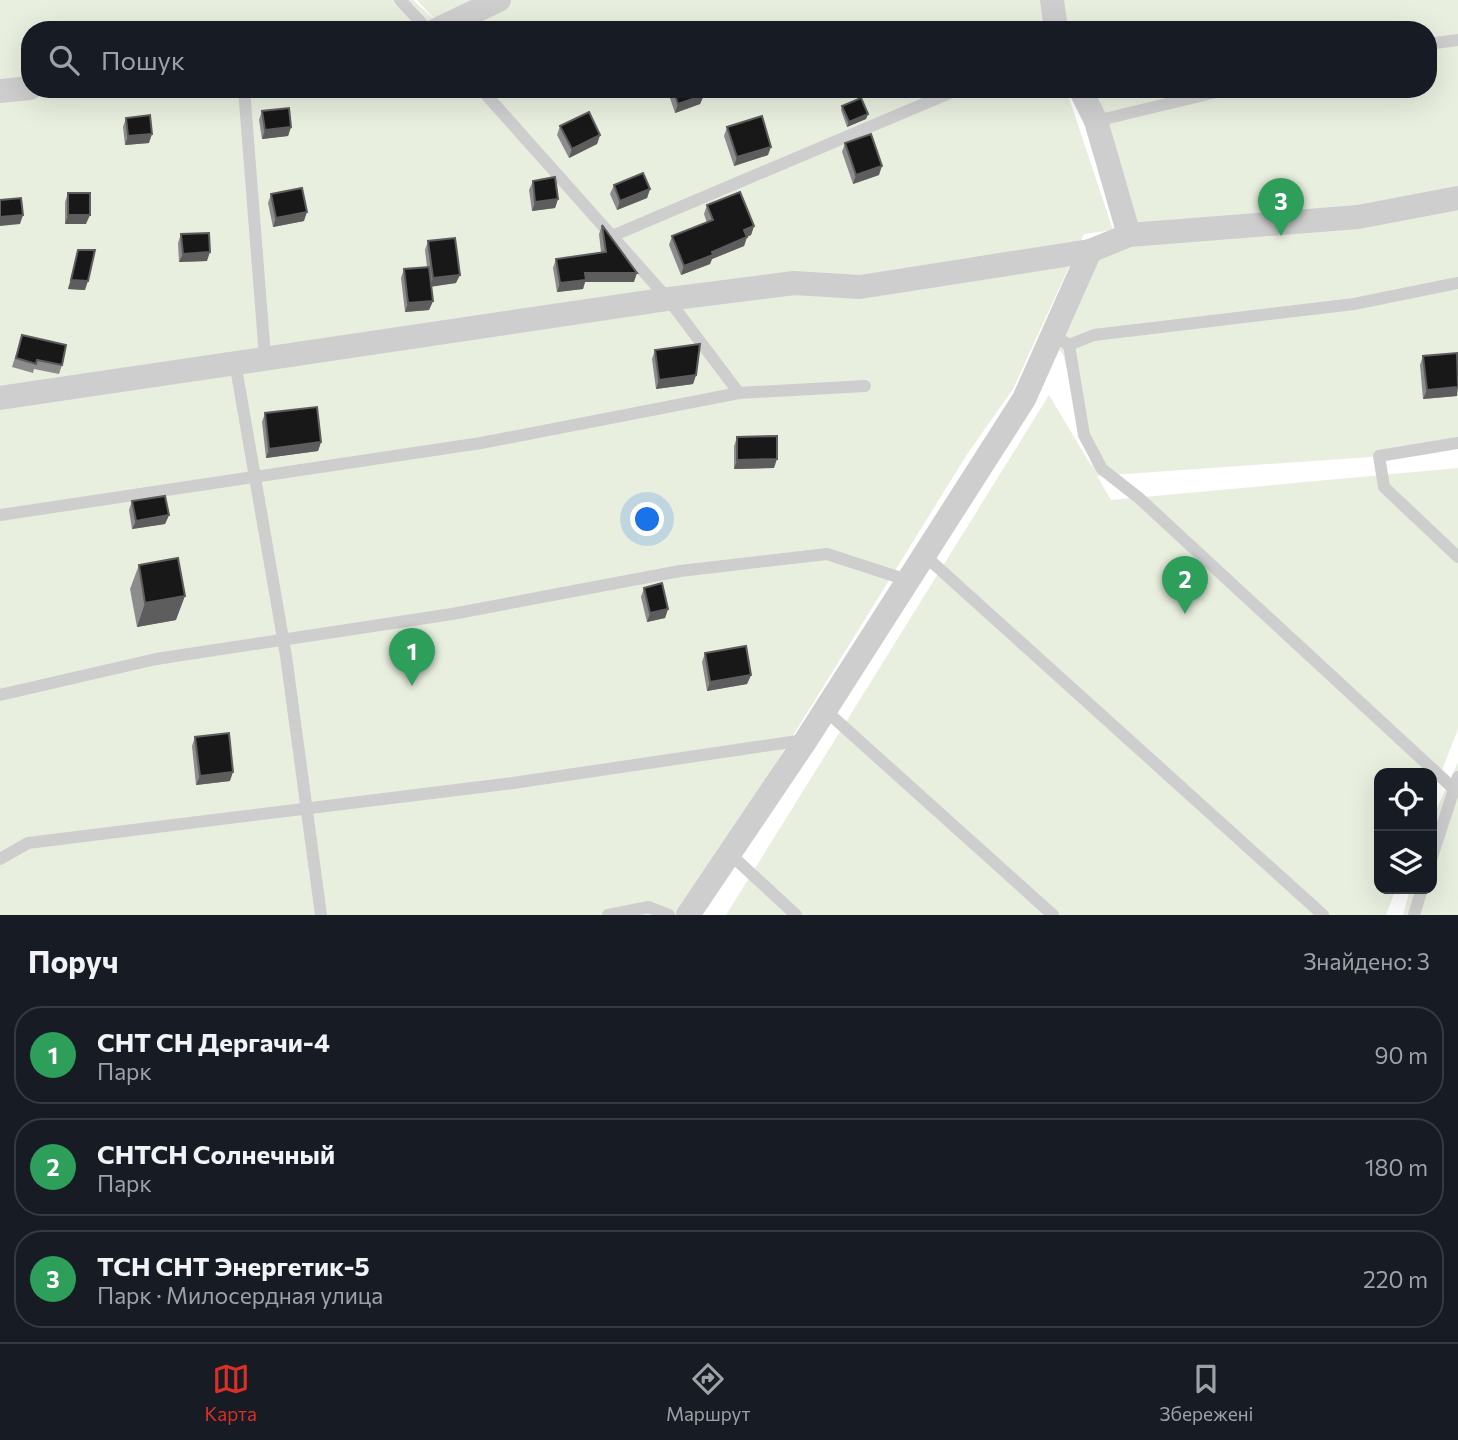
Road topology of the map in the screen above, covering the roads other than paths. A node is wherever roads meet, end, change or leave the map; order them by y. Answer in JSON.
{"nodes":[{"id":1,"x":400,"y":0,"type":"edge"},
{"id":2,"x":499,"y":0,"type":"edge"},
{"id":3,"x":1052,"y":0,"type":"edge"},
{"id":4,"x":420,"y":21,"type":"edge"},
{"id":5,"x":455,"y":21,"type":"edge"},
{"id":6,"x":1055,"y":21,"type":"edge"},
{"id":7,"x":1458,"y":40,"type":"edge"},
{"id":8,"x":1437,"y":43,"type":"edge"},
{"id":9,"x":21,"y":89,"type":"edge"},
{"id":10,"x":0,"y":91,"type":"edge"},
{"id":11,"x":245,"y":98,"type":"edge"},
{"id":12,"x":489,"y":98,"type":"edge"},
{"id":13,"x":938,"y":98,"type":"edge"},
{"id":14,"x":1084,"y":98,"type":"edge"},
{"id":15,"x":1192,"y":98,"type":"edge"},
{"id":16,"x":1096,"y":121,"type":"junction"},
{"id":17,"x":1458,"y":198,"type":"edge"},
{"id":18,"x":1129,"y":235,"type":"junction"},
{"id":19,"x":612,"y":236,"type":"junction"},
{"id":20,"x":1090,"y":251,"type":"junction"},
{"id":21,"x":1458,"y":283,"type":"edge"},
{"id":22,"x":668,"y":299,"type":"junction"},
{"id":23,"x":1060,"y":341,"type":"junction"},
{"id":24,"x":265,"y":358,"type":"junction"},
{"id":25,"x":235,"y":362,"type":"junction"},
{"id":26,"x":865,"y":386,"type":"dead end"},
{"id":27,"x":739,"y":393,"type":"junction"},
{"id":28,"x":0,"y":397,"type":"edge"},
{"id":29,"x":1458,"y":443,"type":"edge"},
{"id":30,"x":257,"y":477,"type":"junction"},
{"id":31,"x":0,"y":515,"type":"edge"},
{"id":32,"x":923,"y":554,"type":"junction"},
{"id":33,"x":1458,"y":557,"type":"edge"},
{"id":34,"x":907,"y":580,"type":"junction"},
{"id":35,"x":283,"y":641,"type":"junction"},
{"id":36,"x":0,"y":695,"type":"edge"},
{"id":37,"x":825,"y":710,"type":"junction"},
{"id":38,"x":806,"y":740,"type":"junction"},
{"id":39,"x":1455,"y":783,"type":"edge"},
{"id":40,"x":307,"y":810,"type":"junction"},
{"id":41,"x":1437,"y":841,"type":"edge"},
{"id":42,"x":729,"y":853,"type":"junction"},
{"id":43,"x":0,"y":859,"type":"edge"},
{"id":44,"x":1420,"y":894,"type":"edge"},
{"id":45,"x":321,"y":915,"type":"edge"},
{"id":46,"x":608,"y":915,"type":"edge"},
{"id":47,"x":669,"y":915,"type":"edge"},
{"id":48,"x":688,"y":915,"type":"edge"},
{"id":49,"x":796,"y":915,"type":"edge"},
{"id":50,"x":1053,"y":915,"type":"edge"},
{"id":51,"x":1324,"y":915,"type":"edge"},
{"id":52,"x":1414,"y":915,"type":"edge"}],
"edges":[{"from":1,"to":4,"type":"lane"},
{"from":2,"to":5,"type":"street"},
{"from":3,"to":6,"type":"street"},
{"from":7,"to":8,"type":"lane"},
{"from":9,"to":10,"type":"street"},
{"from":11,"to":24,"type":"lane"},
{"from":12,"to":19,"type":"lane"},
{"from":13,"to":19,"type":"lane"},
{"from":14,"to":16,"type":"street"},
{"from":15,"to":16,"type":"lane"},
{"from":16,"to":18,"type":"street"},
{"from":17,"to":18,"type":"street"},
{"from":18,"to":20,"type":"street"},
{"from":19,"to":22,"type":"lane"},
{"from":20,"to":22,"type":"street"},
{"from":20,"to":23,"type":"street"},
{"from":21,"to":23,"type":"lane"},
{"from":22,"to":24,"type":"street"},
{"from":22,"to":27,"type":"lane"},
{"from":23,"to":32,"type":"street"},
{"from":23,"to":39,"type":"lane"},
{"from":24,"to":25,"type":"street"},
{"from":25,"to":28,"type":"street"},
{"from":25,"to":30,"type":"lane"},
{"from":26,"to":27,"type":"lane"},
{"from":27,"to":30,"type":"lane"},
{"from":29,"to":33,"type":"lane"},
{"from":30,"to":31,"type":"lane"},
{"from":30,"to":35,"type":"lane"},
{"from":32,"to":34,"type":"street"},
{"from":32,"to":51,"type":"lane"},
{"from":34,"to":35,"type":"lane"},
{"from":34,"to":37,"type":"street"},
{"from":35,"to":36,"type":"lane"},
{"from":35,"to":40,"type":"lane"},
{"from":37,"to":38,"type":"street"},
{"from":37,"to":50,"type":"lane"},
{"from":38,"to":40,"type":"lane"},
{"from":38,"to":42,"type":"street"},
{"from":39,"to":41,"type":"lane"},
{"from":40,"to":43,"type":"lane"},
{"from":40,"to":45,"type":"lane"},
{"from":42,"to":48,"type":"street"},
{"from":42,"to":49,"type":"lane"},
{"from":44,"to":52,"type":"lane"},
{"from":46,"to":47,"type":"lane"}]}
